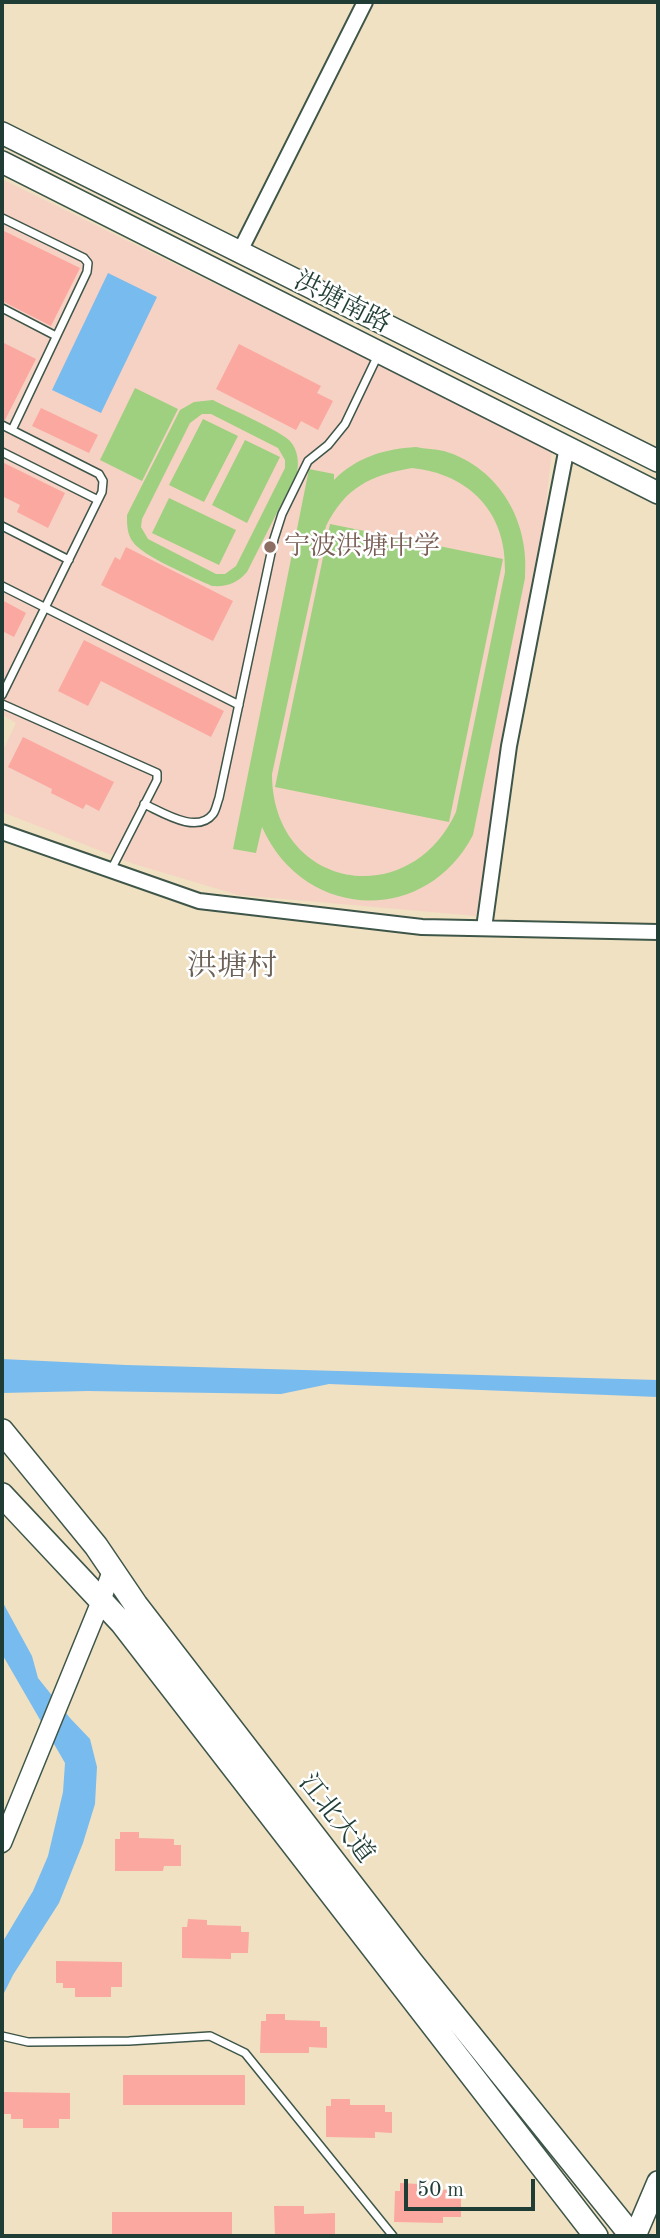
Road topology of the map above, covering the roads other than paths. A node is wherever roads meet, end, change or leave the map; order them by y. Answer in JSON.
{"nodes":[{"id":1,"x":365,"y":2,"type":"edge"},
{"id":2,"x":2,"y":133,"type":"edge"},
{"id":3,"x":2,"y":162,"type":"edge"},
{"id":4,"x":2,"y":218,"type":"edge"},
{"id":5,"x":240,"y":251,"type":"junction"},
{"id":6,"x":2,"y":309,"type":"edge"},
{"id":7,"x":56,"y":336,"type":"junction"},
{"id":8,"x":379,"y":353,"type":"junction"},
{"id":9,"x":2,"y":425,"type":"edge"},
{"id":10,"x":12,"y":430,"type":"junction"},
{"id":11,"x":567,"y":447,"type":"junction"},
{"id":12,"x":2,"y":452,"type":"edge"},
{"id":13,"x":658,"y":461,"type":"edge"},
{"id":14,"x":658,"y":494,"type":"edge"},
{"id":15,"x":98,"y":500,"type":"junction"},
{"id":16,"x":2,"y":526,"type":"edge"},
{"id":17,"x":69,"y":560,"type":"junction"},
{"id":18,"x":2,"y":586,"type":"edge"},
{"id":19,"x":45,"y":607,"type":"junction"},
{"id":20,"x":2,"y":695,"type":"edge"},
{"id":21,"x":2,"y":704,"type":"edge"},
{"id":22,"x":239,"y":705,"type":"junction"},
{"id":23,"x":144,"y":804,"type":"junction"},
{"id":24,"x":2,"y":832,"type":"edge"},
{"id":25,"x":111,"y":871,"type":"junction"},
{"id":26,"x":484,"y":928,"type":"junction"},
{"id":27,"x":658,"y":932,"type":"edge"},
{"id":28,"x":2,"y":1432,"type":"edge"},
{"id":29,"x":2,"y":1495,"type":"edge"},
{"id":30,"x":113,"y":1568,"type":"junction"},
{"id":31,"x":102,"y":1601,"type":"junction"},
{"id":32,"x":2,"y":1843,"type":"edge"},
{"id":33,"x":2,"y":2036,"type":"edge"},
{"id":34,"x":658,"y":2182,"type":"edge"},
{"id":35,"x":393,"y":2236,"type":"edge"},
{"id":36,"x":596,"y":2236,"type":"edge"},
{"id":37,"x":634,"y":2236,"type":"edge"}],
"edges":[{"from":1,"to":5,"type":"street"},
{"from":2,"to":5,"type":"main road","name":"洪塘南路"},
{"from":3,"to":8,"type":"main road","name":"洪塘南路"},
{"from":4,"to":7,"type":"lane"},
{"from":5,"to":13,"type":"main road","name":"洪塘南路"},
{"from":6,"to":7,"type":"lane"},
{"from":7,"to":10,"type":"lane"},
{"from":8,"to":11,"type":"main road","name":"洪塘南路"},
{"from":8,"to":22,"type":"lane"},
{"from":9,"to":10,"type":"lane"},
{"from":10,"to":15,"type":"lane"},
{"from":11,"to":14,"type":"main road","name":"洪塘南路"},
{"from":11,"to":26,"type":"street"},
{"from":12,"to":15,"type":"lane"},
{"from":15,"to":17,"type":"lane"},
{"from":16,"to":17,"type":"lane"},
{"from":17,"to":19,"type":"lane"},
{"from":18,"to":19,"type":"lane"},
{"from":19,"to":20,"type":"lane"},
{"from":19,"to":22,"type":"lane"},
{"from":21,"to":23,"type":"lane"},
{"from":22,"to":23,"type":"lane"},
{"from":23,"to":25,"type":"lane"},
{"from":24,"to":25,"type":"street"},
{"from":25,"to":26,"type":"street"},
{"from":26,"to":27,"type":"street"},
{"from":28,"to":30,"type":"main road","name":"江北大道"},
{"from":29,"to":31,"type":"main road","name":"江北大道"},
{"from":30,"to":31,"type":"street"},
{"from":30,"to":37,"type":"main road","name":"江北大道"},
{"from":31,"to":32,"type":"street"},
{"from":31,"to":36,"type":"main road","name":"江北大道"},
{"from":33,"to":35,"type":"lane"},
{"from":34,"to":37,"type":"main road"}]}
